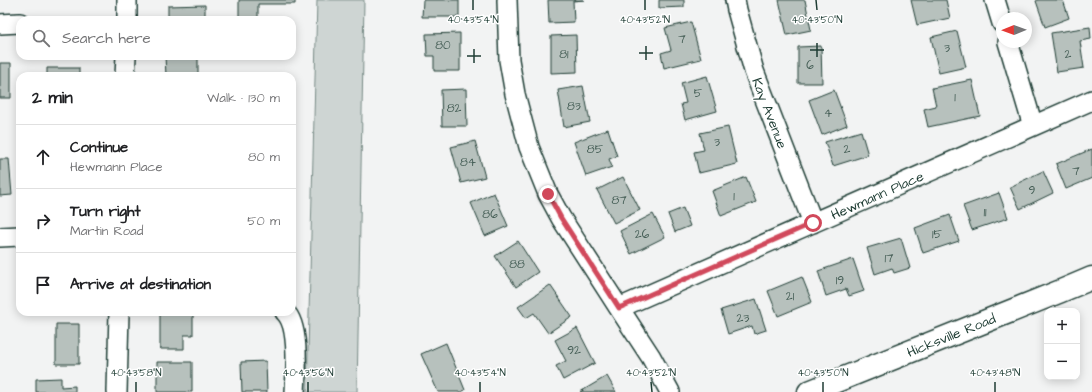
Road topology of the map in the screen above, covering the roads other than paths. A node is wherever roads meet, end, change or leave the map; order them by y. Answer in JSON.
{"nodes":[{"id":1,"x":127,"y":0,"type":"edge"},
{"id":2,"x":507,"y":0,"type":"edge"},
{"id":3,"x":735,"y":0,"type":"edge"},
{"id":4,"x":995,"y":0,"type":"edge"},
{"id":5,"x":999,"y":12,"type":"edge"},
{"id":6,"x":127,"y":16,"type":"edge"},
{"id":7,"x":16,"y":23,"type":"edge"},
{"id":8,"x":0,"y":24,"type":"edge"},
{"id":9,"x":1010,"y":48,"type":"edge"},
{"id":10,"x":126,"y":60,"type":"edge"},
{"id":11,"x":125,"y":72,"type":"edge"},
{"id":12,"x":1092,"y":100,"type":"edge"},
{"id":13,"x":1033,"y":126,"type":"junction"},
{"id":14,"x":813,"y":223,"type":"junction"},
{"id":15,"x":16,"y":236,"type":"edge"},
{"id":16,"x":0,"y":237,"type":"edge"},
{"id":17,"x":1092,"y":278,"type":"edge"},
{"id":18,"x":619,"y":308,"type":"junction"},
{"id":19,"x":119,"y":316,"type":"edge"},
{"id":20,"x":289,"y":316,"type":"edge"},
{"id":21,"x":118,"y":392,"type":"edge"},
{"id":22,"x":295,"y":392,"type":"edge"},
{"id":23,"x":670,"y":392,"type":"edge"},
{"id":24,"x":809,"y":392,"type":"edge"}],
"edges":[{"from":1,"to":6,"type":"street"},
{"from":2,"to":18,"type":"street"},
{"from":3,"to":14,"type":"street","name":"Kay Avenue"},
{"from":4,"to":5,"type":"street"},
{"from":7,"to":8,"type":"street"},
{"from":9,"to":13,"type":"street"},
{"from":10,"to":11,"type":"street"},
{"from":12,"to":13,"type":"street","name":"Hewmann Place"},
{"from":13,"to":14,"type":"street","name":"Hewmann Place"},
{"from":14,"to":18,"type":"street","name":"Hewmann Place"},
{"from":15,"to":16,"type":"street"},
{"from":17,"to":24,"type":"main road","name":"Hicksville Road"},
{"from":18,"to":23,"type":"street"},
{"from":19,"to":21,"type":"street"},
{"from":20,"to":22,"type":"street"}]}
